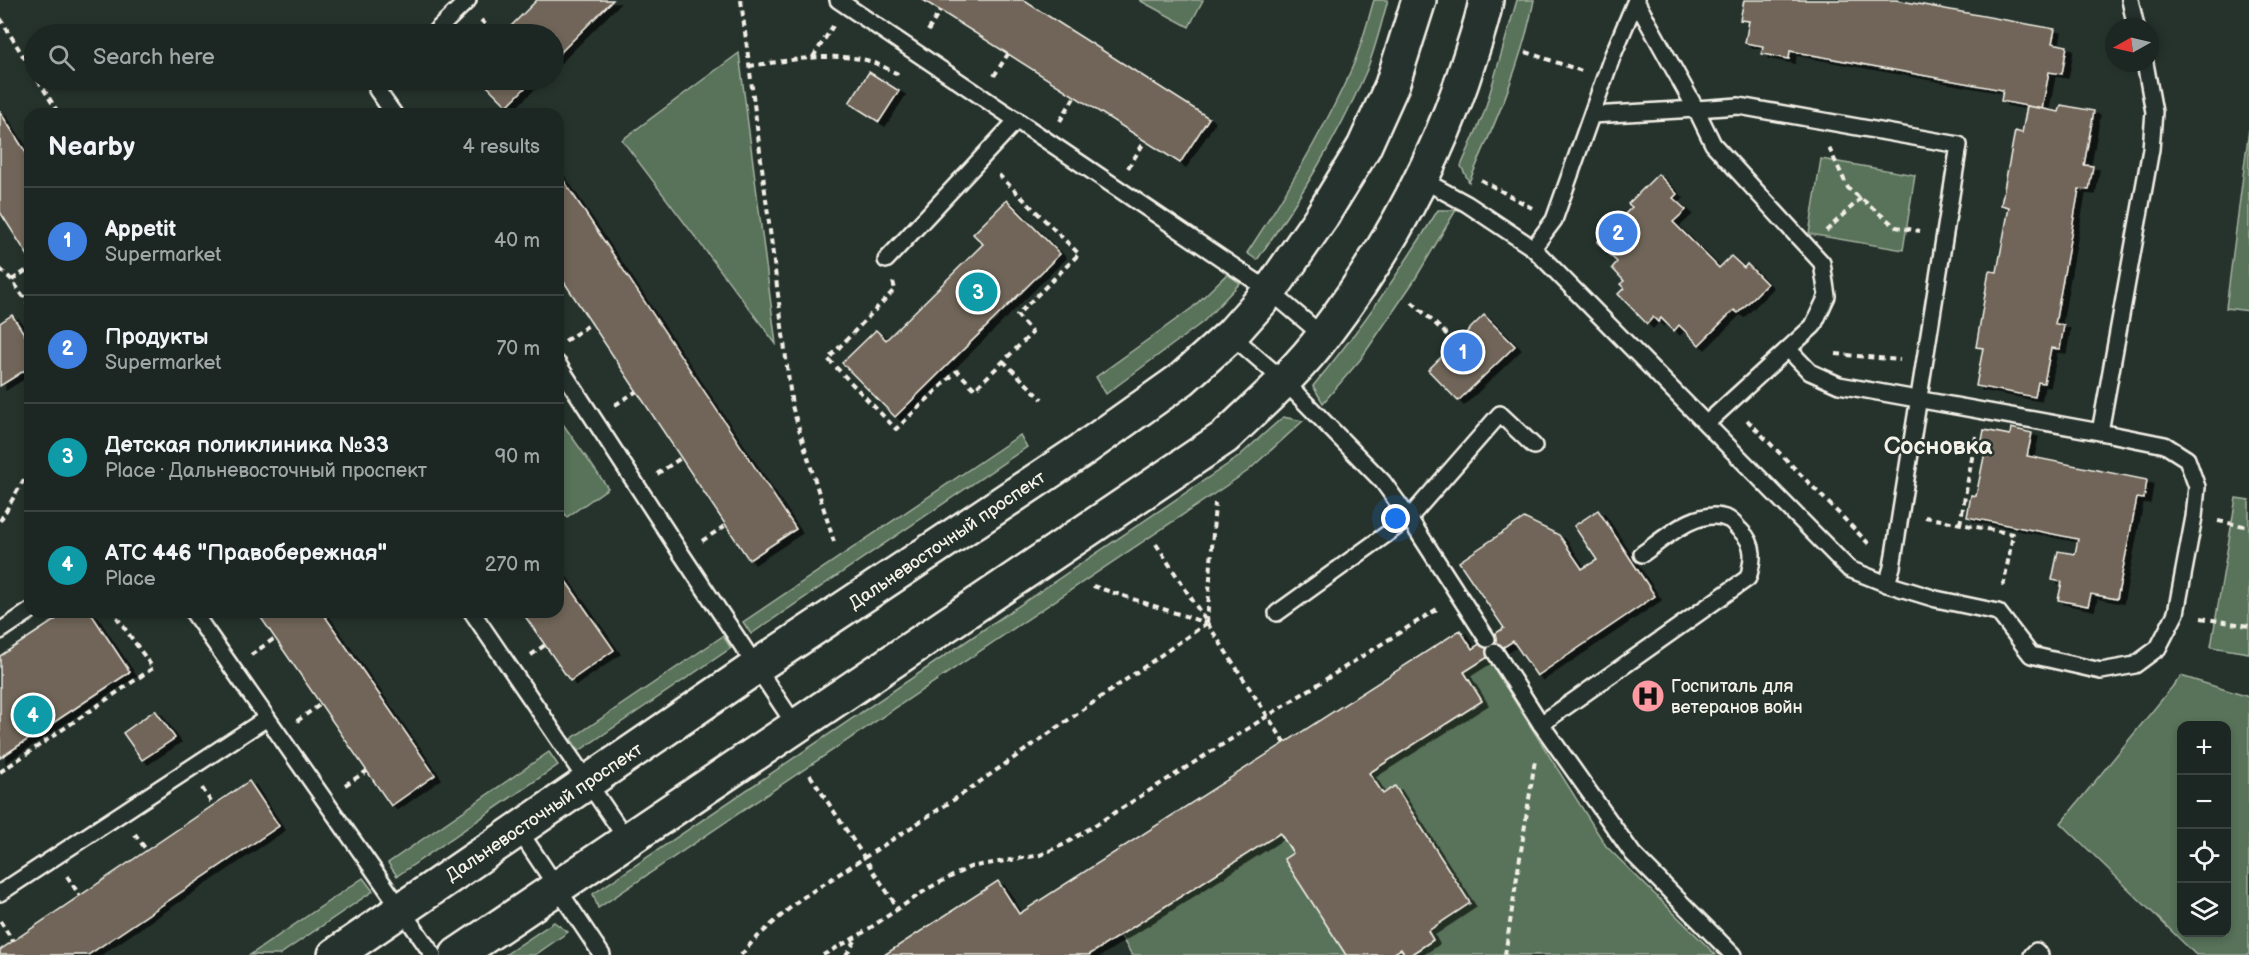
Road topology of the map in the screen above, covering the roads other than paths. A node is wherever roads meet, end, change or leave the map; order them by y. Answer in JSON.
{"nodes":[{"id":1,"x":468,"y":0,"type":"edge"},
{"id":2,"x":1419,"y":0,"type":"edge"},
{"id":3,"x":1486,"y":0,"type":"edge"},
{"id":4,"x":2130,"y":0,"type":"edge"},
{"id":5,"x":1636,"y":1,"type":"edge"},
{"id":6,"x":842,"y":3,"type":"edge"},
{"id":7,"x":2134,"y":18,"type":"edge"},
{"id":8,"x":443,"y":24,"type":"edge"},
{"id":9,"x":2147,"y":72,"type":"edge"},
{"id":10,"x":377,"y":90,"type":"edge"},
{"id":11,"x":390,"y":108,"type":"edge"},
{"id":12,"x":1696,"y":109,"type":"junction"},
{"id":13,"x":1592,"y":115,"type":"junction"},
{"id":14,"x":1017,"y":120,"type":"junction"},
{"id":15,"x":1421,"y":178,"type":"junction"},
{"id":16,"x":1533,"y":248,"type":"junction"},
{"id":17,"x":886,"y":260,"type":"road end"},
{"id":18,"x":1269,"y":291,"type":"junction"},
{"id":19,"x":1232,"y":334,"type":"junction"},
{"id":20,"x":1323,"y":336,"type":"junction"},
{"id":21,"x":1789,"y":350,"type":"junction"},
{"id":22,"x":564,"y":372,"type":"edge"},
{"id":23,"x":1284,"y":381,"type":"junction"},
{"id":24,"x":1918,"y":399,"type":"junction"},
{"id":25,"x":1707,"y":423,"type":"junction"},
{"id":26,"x":2100,"y":432,"type":"junction"},
{"id":27,"x":1534,"y":446,"type":"dead end"},
{"id":28,"x":1409,"y":518,"type":"junction"},
{"id":29,"x":1642,"y":555,"type":"dead end"},
{"id":30,"x":1887,"y":584,"type":"junction"},
{"id":31,"x":1277,"y":613,"type":"dead end"},
{"id":32,"x":24,"y":615,"type":"edge"},
{"id":33,"x":197,"y":618,"type":"edge"},
{"id":34,"x":476,"y":618,"type":"edge"},
{"id":35,"x":0,"y":631,"type":"edge"},
{"id":36,"x":756,"y":667,"type":"junction"},
{"id":37,"x":267,"y":718,"type":"junction"},
{"id":38,"x":1541,"y":724,"type":"junction"},
{"id":39,"x":795,"y":725,"type":"junction"},
{"id":40,"x":588,"y":782,"type":"junction"},
{"id":41,"x":518,"y":829,"type":"junction"},
{"id":42,"x":627,"y":840,"type":"junction"},
{"id":43,"x":558,"y":886,"type":"junction"},
{"id":44,"x":0,"y":893,"type":"edge"},
{"id":45,"x":402,"y":910,"type":"junction"},
{"id":46,"x":335,"y":955,"type":"edge"},
{"id":47,"x":433,"y":955,"type":"edge"},
{"id":48,"x":458,"y":955,"type":"edge"},
{"id":49,"x":602,"y":955,"type":"edge"},
{"id":50,"x":1733,"y":955,"type":"edge"},
{"id":51,"x":2032,"y":955,"type":"edge"},
{"id":52,"x":2040,"y":955,"type":"edge"}],
"edges":[{"from":1,"to":8,"type":"lane"},
{"from":2,"to":18,"type":"street","name":"Дальневосточный проспект"},
{"from":3,"to":15,"type":"street"},
{"from":4,"to":7,"type":"lane"},
{"from":5,"to":12,"type":"lane"},
{"from":5,"to":13,"type":"lane"},
{"from":6,"to":14,"type":"lane"},
{"from":9,"to":26,"type":"lane"},
{"from":10,"to":11,"type":"lane"},
{"from":12,"to":13,"type":"lane"},
{"from":12,"to":21,"type":"lane"},
{"from":12,"to":24,"type":"lane"},
{"from":13,"to":16,"type":"lane"},
{"from":14,"to":17,"type":"lane"},
{"from":14,"to":18,"type":"lane"},
{"from":15,"to":16,"type":"lane"},
{"from":15,"to":20,"type":"street"},
{"from":16,"to":25,"type":"lane"},
{"from":18,"to":19,"type":"street","name":"Дальневосточный проспект"},
{"from":18,"to":20,"type":"lane"},
{"from":19,"to":23,"type":"lane"},
{"from":19,"to":36,"type":"street","name":"Дальневосточный проспект"},
{"from":20,"to":23,"type":"street"},
{"from":21,"to":24,"type":"lane"},
{"from":21,"to":25,"type":"lane"},
{"from":22,"to":36,"type":"lane"},
{"from":23,"to":28,"type":"lane"},
{"from":23,"to":39,"type":"street"},
{"from":24,"to":26,"type":"lane"},
{"from":24,"to":30,"type":"lane"},
{"from":25,"to":30,"type":"lane"},
{"from":26,"to":30,"type":"lane"},
{"from":27,"to":28,"type":"lane"},
{"from":28,"to":31,"type":"lane"},
{"from":28,"to":38,"type":"lane"},
{"from":29,"to":38,"type":"lane"},
{"from":32,"to":35,"type":"lane"},
{"from":33,"to":37,"type":"lane"},
{"from":34,"to":40,"type":"lane"},
{"from":36,"to":39,"type":"lane"},
{"from":36,"to":40,"type":"street","name":"Дальневосточный проспект"},
{"from":37,"to":44,"type":"lane"},
{"from":37,"to":45,"type":"lane"},
{"from":38,"to":50,"type":"lane"},
{"from":39,"to":42,"type":"street"},
{"from":40,"to":41,"type":"street","name":"Дальневосточный проспект"},
{"from":40,"to":42,"type":"lane"},
{"from":41,"to":43,"type":"lane"},
{"from":41,"to":45,"type":"street","name":"Дальневосточный проспект"},
{"from":42,"to":43,"type":"street"},
{"from":43,"to":48,"type":"street"},
{"from":43,"to":49,"type":"lane"},
{"from":45,"to":46,"type":"street","name":"Дальневосточный проспект"},
{"from":45,"to":47,"type":"lane"},
{"from":51,"to":52,"type":"lane"}]}
